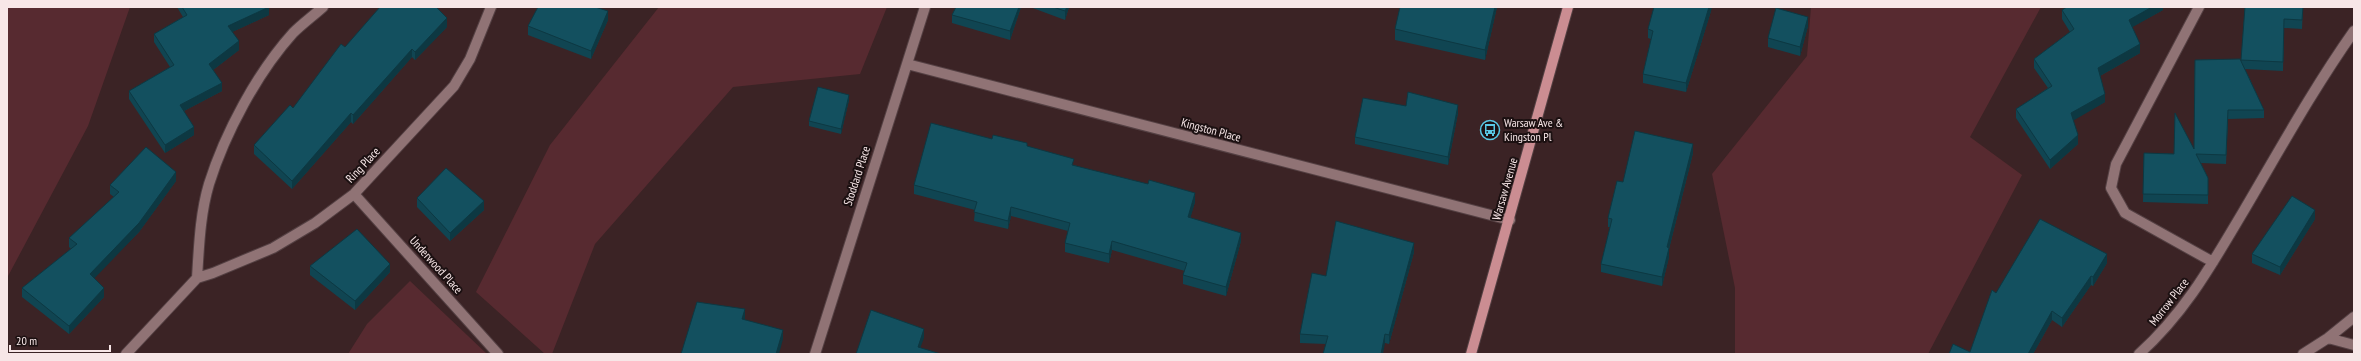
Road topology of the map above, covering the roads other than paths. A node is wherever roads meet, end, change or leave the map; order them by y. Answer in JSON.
{"nodes":[{"id":1,"x":323,"y":7,"type":"edge"},
{"id":2,"x":491,"y":7,"type":"edge"},
{"id":3,"x":925,"y":7,"type":"edge"},
{"id":4,"x":1568,"y":7,"type":"edge"},
{"id":5,"x":2199,"y":7,"type":"edge"},
{"id":6,"x":2354,"y":31,"type":"edge"},
{"id":7,"x":907,"y":64,"type":"junction"},
{"id":8,"x":354,"y":194,"type":"junction"},
{"id":9,"x":1510,"y":220,"type":"junction"},
{"id":10,"x":2214,"y":262,"type":"junction"},
{"id":11,"x":197,"y":278,"type":"junction"},
{"id":12,"x":2354,"y":317,"type":"edge"},
{"id":13,"x":2328,"y":338,"type":"junction"},
{"id":14,"x":2354,"y":345,"type":"edge"},
{"id":15,"x":126,"y":354,"type":"edge"},
{"id":16,"x":498,"y":354,"type":"edge"},
{"id":17,"x":815,"y":354,"type":"edge"},
{"id":18,"x":1470,"y":354,"type":"edge"},
{"id":19,"x":2140,"y":354,"type":"edge"},
{"id":20,"x":2303,"y":354,"type":"edge"}],
"edges":[{"from":1,"to":11,"type":"street"},
{"from":2,"to":8,"type":"street","name":"Ring Place"},
{"from":3,"to":7,"type":"street","name":"Stoddard Place"},
{"from":4,"to":9,"type":"main road","name":"Warsaw Avenue"},
{"from":5,"to":10,"type":"street"},
{"from":6,"to":10,"type":"street","name":"Morrow Place"},
{"from":7,"to":9,"type":"street","name":"Kingston Place"},
{"from":7,"to":17,"type":"street","name":"Stoddard Place"},
{"from":8,"to":11,"type":"street","name":"Ring Place"},
{"from":8,"to":16,"type":"street","name":"Underwood Place"},
{"from":9,"to":18,"type":"main road","name":"Warsaw Avenue"},
{"from":10,"to":19,"type":"street","name":"Morrow Place"},
{"from":11,"to":15,"type":"street","name":"Ring Place"},
{"from":12,"to":13,"type":"street"},
{"from":13,"to":14,"type":"street"},
{"from":13,"to":20,"type":"street"}]}
